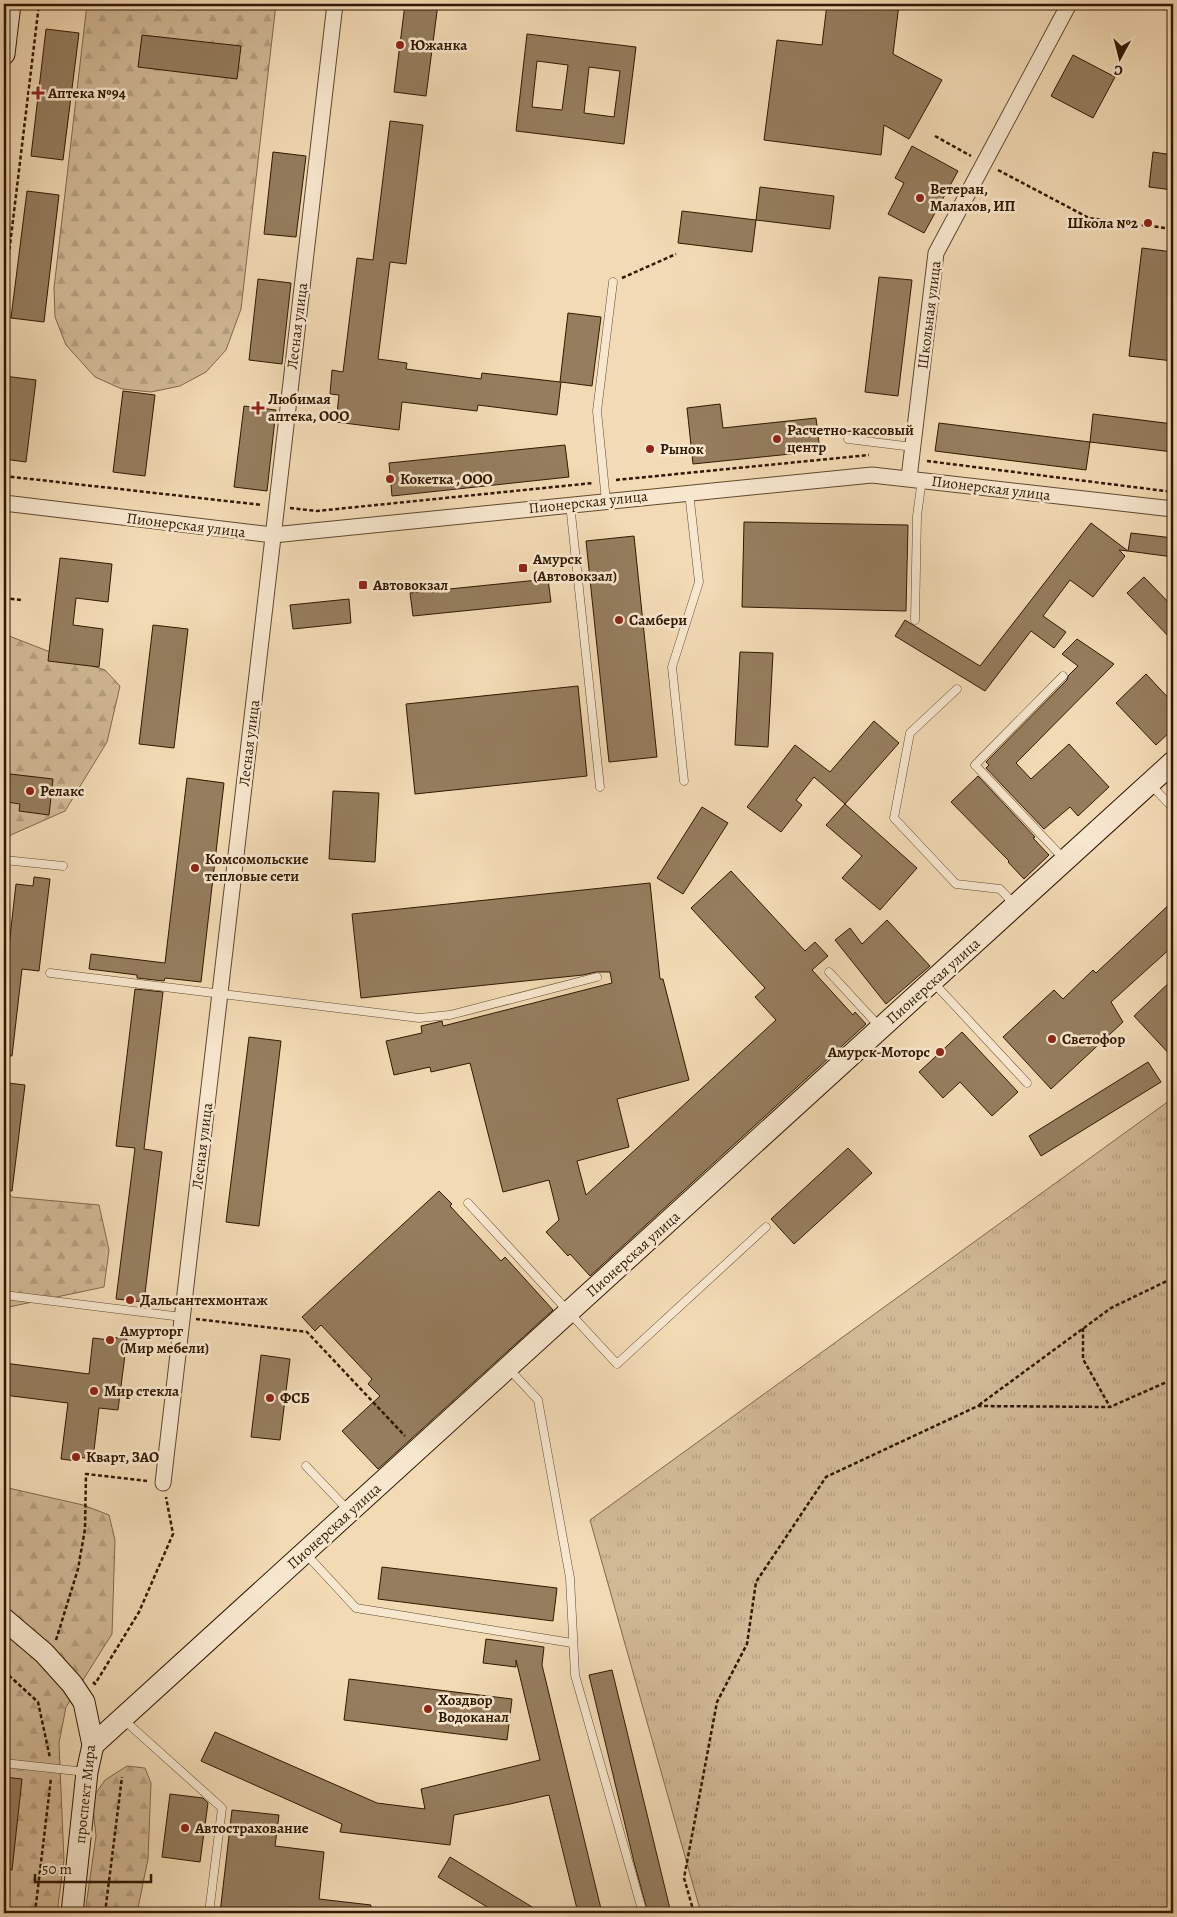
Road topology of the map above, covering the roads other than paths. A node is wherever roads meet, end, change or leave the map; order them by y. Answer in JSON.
{"nodes":[{"id":1,"x":10,"y":4,"type":"edge"},
{"id":2,"x":334,"y":4,"type":"edge"},
{"id":3,"x":1069,"y":4,"type":"edge"},
{"id":4,"x":4,"y":54,"type":"edge"},
{"id":5,"x":613,"y":282,"type":"road end"},
{"id":6,"x":848,"y":439,"type":"dead end"},
{"id":7,"x":912,"y":453,"type":"junction"},
{"id":8,"x":915,"y":479,"type":"junction"},
{"id":9,"x":689,"y":492,"type":"junction"},
{"id":10,"x":606,"y":501,"type":"junction"},
{"id":11,"x":4,"y":502,"type":"edge"},
{"id":12,"x":570,"y":504,"type":"junction"},
{"id":13,"x":1173,"y":510,"type":"edge"},
{"id":14,"x":273,"y":535,"type":"junction"},
{"id":15,"x":915,"y":620,"type":"dead end"},
{"id":16,"x":1063,"y":676,"type":"dead end"},
{"id":17,"x":957,"y":689,"type":"dead end"},
{"id":18,"x":1173,"y":762,"type":"edge"},
{"id":19,"x":684,"y":781,"type":"dead end"},
{"id":20,"x":1150,"y":784,"type":"junction"},
{"id":21,"x":600,"y":787,"type":"dead end"},
{"id":22,"x":1173,"y":808,"type":"edge"},
{"id":23,"x":4,"y":860,"type":"edge"},
{"id":24,"x":1065,"y":860,"type":"junction"},
{"id":25,"x":63,"y":866,"type":"dead end"},
{"id":26,"x":1015,"y":906,"type":"junction"},
{"id":27,"x":830,"y":972,"type":"dead end"},
{"id":28,"x":50,"y":973,"type":"dead end"},
{"id":29,"x":598,"y":977,"type":"dead end"},
{"id":30,"x":933,"y":981,"type":"junction"},
{"id":31,"x":220,"y":994,"type":"junction"},
{"id":32,"x":881,"y":1028,"type":"junction"},
{"id":33,"x":1027,"y":1083,"type":"dead end"},
{"id":34,"x":468,"y":1203,"type":"dead end"},
{"id":35,"x":766,"y":1227,"type":"dead end"},
{"id":36,"x":4,"y":1295,"type":"edge"},
{"id":37,"x":569,"y":1312,"type":"junction"},
{"id":38,"x":182,"y":1317,"type":"junction"},
{"id":39,"x":508,"y":1368,"type":"junction"},
{"id":40,"x":306,"y":1466,"type":"dead end"},
{"id":41,"x":163,"y":1483,"type":"road end"},
{"id":42,"x":349,"y":1512,"type":"junction"},
{"id":43,"x":305,"y":1552,"type":"junction"},
{"id":44,"x":4,"y":1619,"type":"edge"},
{"id":45,"x":572,"y":1643,"type":"junction"},
{"id":46,"x":122,"y":1719,"type":"junction"},
{"id":47,"x":93,"y":1745,"type":"junction"},
{"id":48,"x":4,"y":1764,"type":"edge"},
{"id":49,"x":88,"y":1772,"type":"junction"},
{"id":50,"x":72,"y":1913,"type":"edge"},
{"id":51,"x":209,"y":1913,"type":"edge"},
{"id":52,"x":643,"y":1913,"type":"edge"}],
"edges":[{"from":1,"to":4,"type":"street"},
{"from":2,"to":14,"type":"street","name":"Лесная улица"},
{"from":3,"to":7,"type":"street","name":"Школьная улица"},
{"from":5,"to":10,"type":"lane"},
{"from":6,"to":7,"type":"lane"},
{"from":7,"to":8,"type":"street","name":"Школьная улица"},
{"from":8,"to":9,"type":"street","name":"Пионерская улица"},
{"from":8,"to":13,"type":"street","name":"Пионерская улица"},
{"from":8,"to":15,"type":"lane"},
{"from":9,"to":10,"type":"street","name":"Пионерская улица"},
{"from":9,"to":19,"type":"lane"},
{"from":10,"to":12,"type":"street","name":"Пионерская улица"},
{"from":11,"to":14,"type":"street","name":"Пионерская улица"},
{"from":12,"to":14,"type":"street","name":"Пионерская улица"},
{"from":12,"to":21,"type":"lane"},
{"from":14,"to":31,"type":"street","name":"Лесная улица"},
{"from":16,"to":24,"type":"lane"},
{"from":17,"to":26,"type":"lane"},
{"from":18,"to":20,"type":"street","name":"Пионерская улица"},
{"from":20,"to":22,"type":"lane"},
{"from":20,"to":24,"type":"street","name":"Пионерская улица"},
{"from":23,"to":25,"type":"lane"},
{"from":24,"to":26,"type":"street","name":"Пионерская улица"},
{"from":26,"to":30,"type":"street","name":"Пионерская улица"},
{"from":27,"to":32,"type":"lane"},
{"from":28,"to":31,"type":"lane"},
{"from":29,"to":31,"type":"lane"},
{"from":30,"to":32,"type":"street","name":"Пионерская улица"},
{"from":30,"to":33,"type":"lane"},
{"from":31,"to":38,"type":"street","name":"Лесная улица"},
{"from":32,"to":37,"type":"street","name":"Пионерская улица"},
{"from":34,"to":37,"type":"lane"},
{"from":35,"to":37,"type":"lane"},
{"from":36,"to":38,"type":"lane"},
{"from":37,"to":39,"type":"street","name":"Пионерская улица"},
{"from":38,"to":41,"type":"street","name":"Лесная улица"},
{"from":39,"to":42,"type":"street","name":"Пионерская улица"},
{"from":39,"to":45,"type":"lane"},
{"from":40,"to":42,"type":"lane"},
{"from":42,"to":43,"type":"street","name":"Пионерская улица"},
{"from":43,"to":45,"type":"lane"},
{"from":43,"to":46,"type":"street","name":"Пионерская улица"},
{"from":44,"to":47,"type":"street","name":"проспект Мира"},
{"from":45,"to":52,"type":"lane"},
{"from":46,"to":47,"type":"street","name":"Пионерская улица"},
{"from":46,"to":51,"type":"lane"},
{"from":47,"to":49,"type":"street","name":"проспект Мира"},
{"from":48,"to":49,"type":"lane"},
{"from":49,"to":50,"type":"street","name":"проспект Мира"}]}
